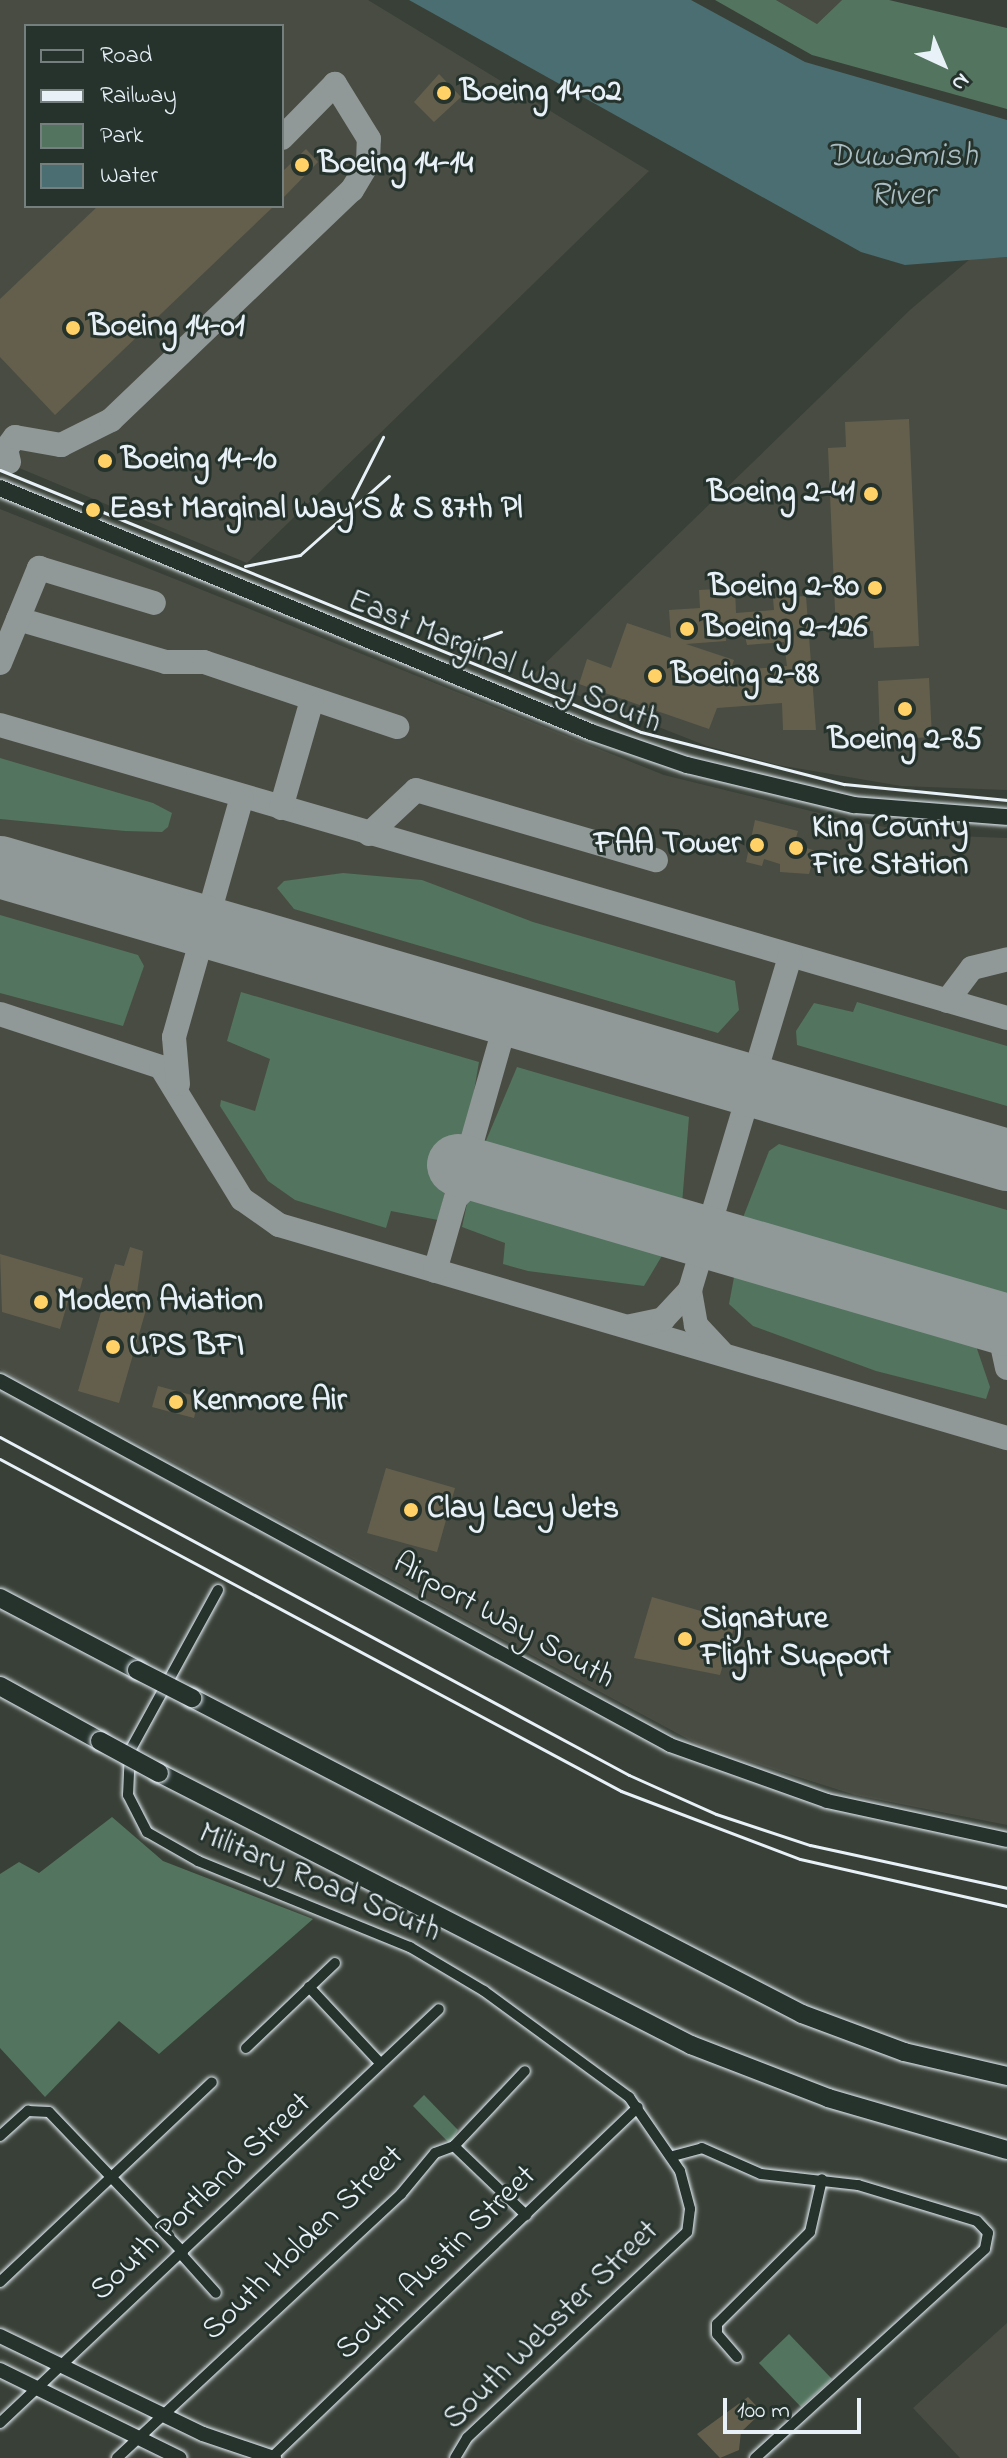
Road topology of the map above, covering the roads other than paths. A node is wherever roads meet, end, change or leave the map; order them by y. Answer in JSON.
{"nodes":[{"id":1,"x":0,"y":488,"type":"edge"},
{"id":2,"x":1007,"y":817,"type":"edge"},
{"id":3,"x":0,"y":1381,"type":"edge"},
{"id":4,"x":218,"y":1590,"type":"dead end"},
{"id":5,"x":0,"y":1598,"type":"edge"},
{"id":6,"x":0,"y":1686,"type":"edge"},
{"id":7,"x":1007,"y":1840,"type":"edge"},
{"id":8,"x":335,"y":1963,"type":"dead end"},
{"id":9,"x":309,"y":1987,"type":"junction"},
{"id":10,"x":439,"y":2009,"type":"dead end"},
{"id":11,"x":246,"y":2048,"type":"dead end"},
{"id":12,"x":381,"y":2064,"type":"junction"},
{"id":13,"x":525,"y":2071,"type":"dead end"},
{"id":14,"x":1007,"y":2076,"type":"edge"},
{"id":15,"x":212,"y":2082,"type":"dead end"},
{"id":16,"x":638,"y":2107,"type":"junction"},
{"id":17,"x":0,"y":2136,"type":"edge"},
{"id":18,"x":454,"y":2146,"type":"junction"},
{"id":19,"x":1007,"y":2150,"type":"edge"},
{"id":20,"x":673,"y":2156,"type":"junction"},
{"id":21,"x":111,"y":2176,"type":"junction"},
{"id":22,"x":822,"y":2179,"type":"junction"},
{"id":23,"x":526,"y":2215,"type":"junction"},
{"id":24,"x":687,"y":2232,"type":"joint"},
{"id":25,"x":182,"y":2253,"type":"junction"},
{"id":26,"x":0,"y":2282,"type":"edge"},
{"id":27,"x":216,"y":2293,"type":"dead end"},
{"id":28,"x":0,"y":2336,"type":"edge"},
{"id":29,"x":737,"y":2357,"type":"dead end"},
{"id":30,"x":62,"y":2367,"type":"junction"},
{"id":31,"x":0,"y":2370,"type":"edge"},
{"id":32,"x":37,"y":2389,"type":"junction"},
{"id":33,"x":162,"y":2415,"type":"junction"},
{"id":34,"x":0,"y":2423,"type":"edge"},
{"id":35,"x":136,"y":2439,"type":"junction"},
{"id":36,"x":117,"y":2458,"type":"edge"},
{"id":37,"x":180,"y":2458,"type":"edge"},
{"id":38,"x":273,"y":2458,"type":"edge"},
{"id":39,"x":455,"y":2458,"type":"edge"},
{"id":40,"x":755,"y":2458,"type":"edge"}],
"edges":[{"from":1,"to":2,"type":"main road","name":"East Marginal Way South"},
{"from":3,"to":7,"type":"main road","name":"Airport Way South"},
{"from":4,"to":16,"type":"street","name":"Military Road South"},
{"from":5,"to":14,"type":"highway","bridge":true},
{"from":6,"to":19,"type":"highway","bridge":true},
{"from":8,"to":9,"type":"street"},
{"from":9,"to":11,"type":"street"},
{"from":9,"to":12,"type":"street"},
{"from":10,"to":12,"type":"street","name":"South Portland Street"},
{"from":12,"to":25,"type":"street","name":"South Portland Street"},
{"from":13,"to":18,"type":"street","name":"South Holden Street"},
{"from":15,"to":21,"type":"street"},
{"from":16,"to":20,"type":"street","name":"Military Road South"},
{"from":16,"to":23,"type":"street","name":"South Austin Street"},
{"from":17,"to":21,"type":"street"},
{"from":18,"to":23,"type":"street"},
{"from":18,"to":33,"type":"street","name":"South Holden Street"},
{"from":20,"to":22,"type":"street"},
{"from":20,"to":24,"type":"street","name":"Military Road South"},
{"from":21,"to":25,"type":"street"},
{"from":21,"to":26,"type":"street"},
{"from":22,"to":29,"type":"street"},
{"from":22,"to":40,"type":"street"},
{"from":23,"to":38,"type":"street","name":"South Austin Street"},
{"from":24,"to":39,"type":"street","name":"South Webster Street"},
{"from":25,"to":27,"type":"street"},
{"from":25,"to":30,"type":"street","name":"South Portland Street"},
{"from":28,"to":30,"type":"main road"},
{"from":30,"to":32,"type":"street","name":"South Portland Street"},
{"from":30,"to":33,"type":"main road"},
{"from":31,"to":32,"type":"main road"},
{"from":32,"to":34,"type":"street","name":"South Portland Street"},
{"from":32,"to":35,"type":"main road"},
{"from":33,"to":35,"type":"street","name":"South Holden Street"},
{"from":33,"to":38,"type":"main road"},
{"from":35,"to":36,"type":"street","name":"South Holden Street"},
{"from":35,"to":37,"type":"main road"}]}
